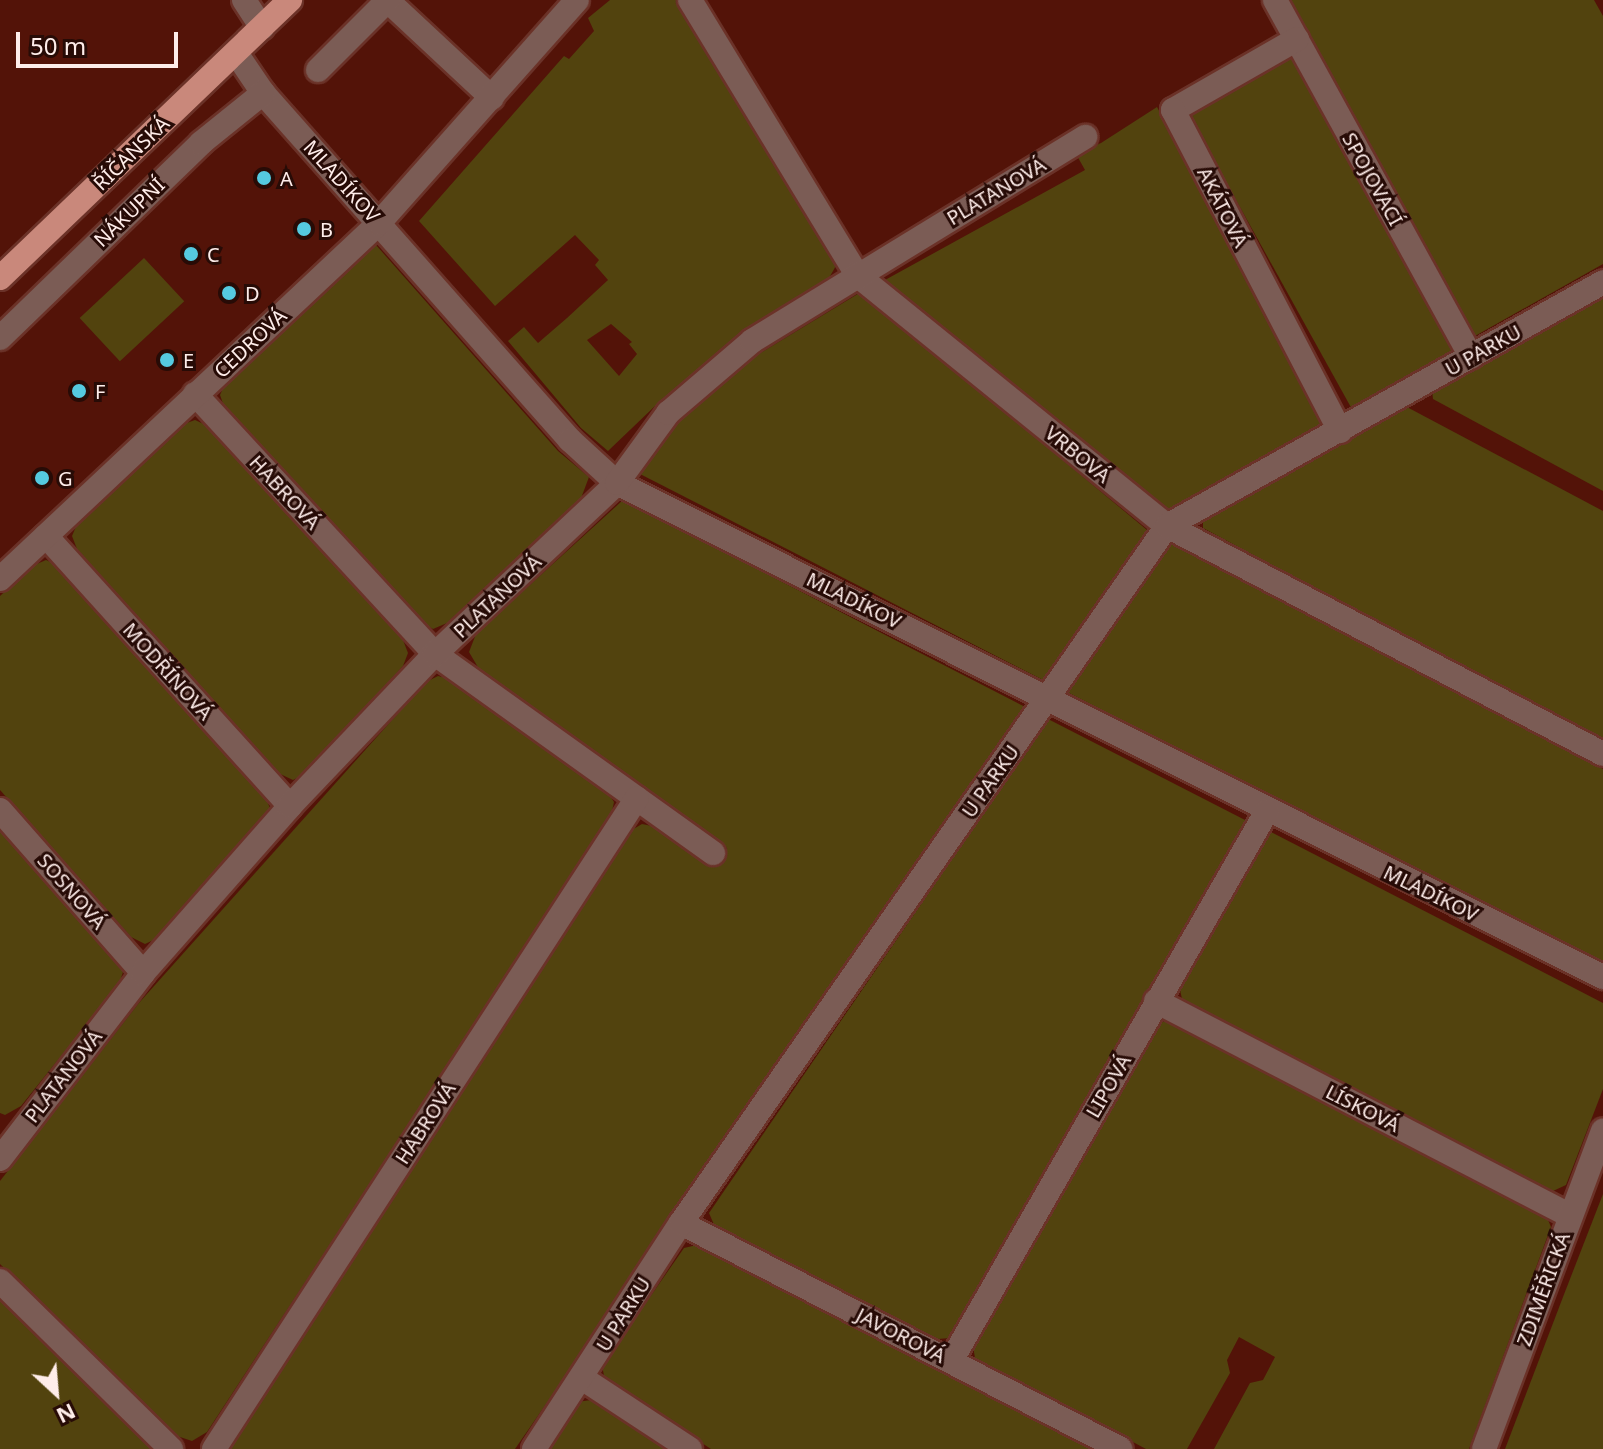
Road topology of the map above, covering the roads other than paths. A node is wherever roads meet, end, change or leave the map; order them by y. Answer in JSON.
{"nodes":[{"id":1,"x":244,"y":0,"type":"edge"},
{"id":2,"x":290,"y":0,"type":"edge"},
{"id":3,"x":388,"y":0,"type":"edge"},
{"id":4,"x":577,"y":0,"type":"edge"},
{"id":5,"x":690,"y":0,"type":"edge"},
{"id":6,"x":1275,"y":0,"type":"edge"},
{"id":7,"x":262,"y":28,"type":"junction"},
{"id":8,"x":1297,"y":39,"type":"junction"},
{"id":9,"x":236,"y":53,"type":"junction"},
{"id":10,"x":318,"y":70,"type":"dead end"},
{"id":11,"x":263,"y":93,"type":"junction"},
{"id":12,"x":492,"y":98,"type":"junction"},
{"id":13,"x":1085,"y":137,"type":"dead end"},
{"id":14,"x":379,"y":223,"type":"junction"},
{"id":15,"x":857,"y":275,"type":"junction"},
{"id":16,"x":0,"y":278,"type":"edge"},
{"id":17,"x":1603,"y":282,"type":"edge"},
{"id":18,"x":0,"y":338,"type":"edge"},
{"id":19,"x":1471,"y":357,"type":"junction"},
{"id":20,"x":195,"y":394,"type":"junction"},
{"id":21,"x":1340,"y":431,"type":"junction"},
{"id":22,"x":617,"y":483,"type":"junction"},
{"id":23,"x":1167,"y":526,"type":"junction"},
{"id":24,"x":46,"y":536,"type":"junction"},
{"id":25,"x":0,"y":579,"type":"edge"},
{"id":26,"x":435,"y":654,"type":"junction"},
{"id":27,"x":1049,"y":697,"type":"junction"},
{"id":28,"x":1603,"y":754,"type":"edge"},
{"id":29,"x":637,"y":798,"type":"junction"},
{"id":30,"x":290,"y":806,"type":"junction"},
{"id":31,"x":0,"y":810,"type":"edge"},
{"id":32,"x":1267,"y":811,"type":"junction"},
{"id":33,"x":713,"y":853,"type":"dead end"},
{"id":34,"x":143,"y":973,"type":"junction"},
{"id":35,"x":1603,"y":977,"type":"edge"},
{"id":36,"x":1156,"y":1001,"type":"junction"},
{"id":37,"x":1603,"y":1130,"type":"edge"},
{"id":38,"x":2,"y":1151,"type":"edge"},
{"id":39,"x":1570,"y":1216,"type":"junction"},
{"id":40,"x":681,"y":1223,"type":"junction"},
{"id":41,"x":0,"y":1281,"type":"edge"},
{"id":42,"x":951,"y":1361,"type":"junction"},
{"id":43,"x":582,"y":1378,"type":"junction"},
{"id":44,"x":171,"y":1449,"type":"edge"},
{"id":45,"x":214,"y":1449,"type":"edge"},
{"id":46,"x":534,"y":1449,"type":"edge"},
{"id":47,"x":690,"y":1449,"type":"edge"},
{"id":48,"x":1120,"y":1449,"type":"edge"},
{"id":49,"x":1484,"y":1449,"type":"edge"}],
"edges":[{"from":1,"to":7,"type":"street"},
{"from":2,"to":7,"type":"main road","name":"ŘÍČANSKÁ"},
{"from":3,"to":10,"type":"street"},
{"from":3,"to":12,"type":"street"},
{"from":4,"to":12,"type":"street","name":"CEDROVÁ"},
{"from":5,"to":15,"type":"street","name":"VRBOVÁ"},
{"from":6,"to":8,"type":"street","name":"SPOJOVACÍ"},
{"from":7,"to":9,"type":"main road","name":"ŘÍČANSKÁ"},
{"from":8,"to":19,"type":"street","name":"SPOJOVACÍ"},
{"from":8,"to":21,"type":"street","name":"AKÁTOVÁ"},
{"from":9,"to":11,"type":"street","name":"MLADÍKOV"},
{"from":9,"to":16,"type":"main road","name":"ŘÍČANSKÁ"},
{"from":11,"to":14,"type":"street","name":"MLADÍKOV"},
{"from":11,"to":18,"type":"street","name":"NÁKUPNÍ"},
{"from":12,"to":14,"type":"street","name":"CEDROVÁ"},
{"from":13,"to":15,"type":"street","name":"PLATANOVÁ"},
{"from":14,"to":20,"type":"street","name":"CEDROVÁ"},
{"from":14,"to":22,"type":"street","name":"MLADÍKOV"},
{"from":15,"to":22,"type":"street","name":"PLATANOVÁ"},
{"from":15,"to":23,"type":"street","name":"VRBOVÁ"},
{"from":17,"to":19,"type":"street","name":"U PARKU"},
{"from":19,"to":21,"type":"street","name":"U PARKU"},
{"from":20,"to":24,"type":"street","name":"CEDROVÁ"},
{"from":20,"to":26,"type":"street","name":"HABROVÁ"},
{"from":21,"to":23,"type":"street","name":"U PARKU"},
{"from":22,"to":26,"type":"street","name":"PLATANOVÁ"},
{"from":22,"to":27,"type":"street","name":"MLADÍKOV"},
{"from":23,"to":27,"type":"street","name":"U PARKU"},
{"from":23,"to":28,"type":"street","name":"VRBOVÁ"},
{"from":24,"to":25,"type":"street","name":"CEDROVÁ"},
{"from":24,"to":30,"type":"street","name":"MODŘÍNOVÁ"},
{"from":26,"to":29,"type":"street","name":"HABROVÁ"},
{"from":26,"to":30,"type":"street","name":"PLATANOVÁ"},
{"from":27,"to":32,"type":"street","name":"MLADÍKOV"},
{"from":27,"to":40,"type":"street","name":"U PARKU"},
{"from":29,"to":33,"type":"street","name":"HABROVÁ"},
{"from":29,"to":45,"type":"street","name":"HABROVÁ"},
{"from":30,"to":34,"type":"street","name":"PLATANOVÁ"},
{"from":31,"to":34,"type":"street","name":"SOSNOVÁ"},
{"from":32,"to":35,"type":"street","name":"MLADÍKOV"},
{"from":32,"to":36,"type":"street","name":"LIPOVÁ"},
{"from":34,"to":38,"type":"street","name":"PLATANOVÁ"},
{"from":36,"to":39,"type":"street","name":"LÍSKOVÁ"},
{"from":36,"to":42,"type":"street","name":"LIPOVÁ"},
{"from":37,"to":39,"type":"street","name":"ZDIMĚŘICKÁ"},
{"from":39,"to":49,"type":"street","name":"ZDIMĚŘICKÁ"},
{"from":40,"to":42,"type":"street","name":"JAVOROVÁ"},
{"from":40,"to":43,"type":"street","name":"U PARKU"},
{"from":41,"to":44,"type":"street"},
{"from":42,"to":48,"type":"street","name":"JAVOROVÁ"},
{"from":43,"to":46,"type":"street","name":"U PARKU"},
{"from":43,"to":47,"type":"street"}]}
